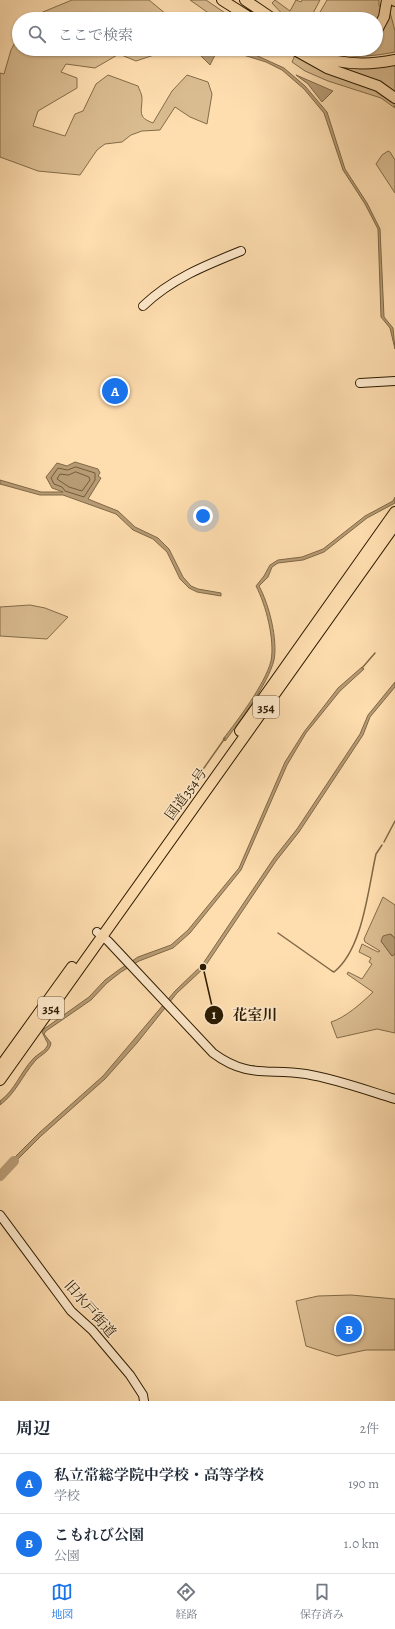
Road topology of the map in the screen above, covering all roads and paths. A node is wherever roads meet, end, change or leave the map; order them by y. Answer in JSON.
{"nodes":[{"id":1,"x":222,"y":0,"type":"edge"},
{"id":2,"x":245,"y":0,"type":"edge"},
{"id":3,"x":387,"y":0,"type":"edge"},
{"id":4,"x":241,"y":12,"type":"edge"},
{"id":5,"x":262,"y":12,"type":"edge"},
{"id":6,"x":383,"y":19,"type":"edge"},
{"id":7,"x":395,"y":54,"type":"edge"},
{"id":8,"x":306,"y":56,"type":"edge"},
{"id":9,"x":317,"y":56,"type":"edge"},
{"id":10,"x":336,"y":56,"type":"edge"},
{"id":11,"x":379,"y":56,"type":"edge"},
{"id":12,"x":383,"y":56,"type":"edge"},
{"id":13,"x":395,"y":60,"type":"edge"},
{"id":14,"x":395,"y":98,"type":"edge"},
{"id":15,"x":241,"y":251,"type":"dead end"},
{"id":16,"x":143,"y":306,"type":"dead end"},
{"id":17,"x":395,"y":381,"type":"edge"},
{"id":18,"x":360,"y":383,"type":"dead end"},
{"id":19,"x":395,"y":512,"type":"edge"},
{"id":20,"x":395,"y":525,"type":"edge"},
{"id":21,"x":100,"y":934,"type":"junction"},
{"id":22,"x":0,"y":1067,"type":"edge"},
{"id":23,"x":0,"y":1080,"type":"edge"},
{"id":24,"x":395,"y":1099,"type":"edge"},
{"id":25,"x":0,"y":1215,"type":"edge"},
{"id":26,"x":144,"y":1401,"type":"edge"}],
"edges":[{"from":1,"to":4,"type":"highway"},
{"from":2,"to":5,"type":"highway"},
{"from":3,"to":6,"type":"highway"},
{"from":7,"to":12,"type":"highway"},
{"from":8,"to":14,"type":"highway"},
{"from":9,"to":13,"type":"highway"},
{"from":10,"to":11,"type":"highway"},
{"from":15,"to":16,"type":"street"},
{"from":17,"to":18,"type":"street"},
{"from":19,"to":21,"type":"highway","name":"国道354号","number":"354"},
{"from":20,"to":21,"type":"highway","name":"国道354号","number":"354"},
{"from":21,"to":22,"type":"highway","name":"国道354号","number":"354"},
{"from":21,"to":23,"type":"highway","name":"国道354号","number":"354"},
{"from":21,"to":24,"type":"street"},
{"from":25,"to":26,"type":"street","name":"旧水戸街道"}]}
